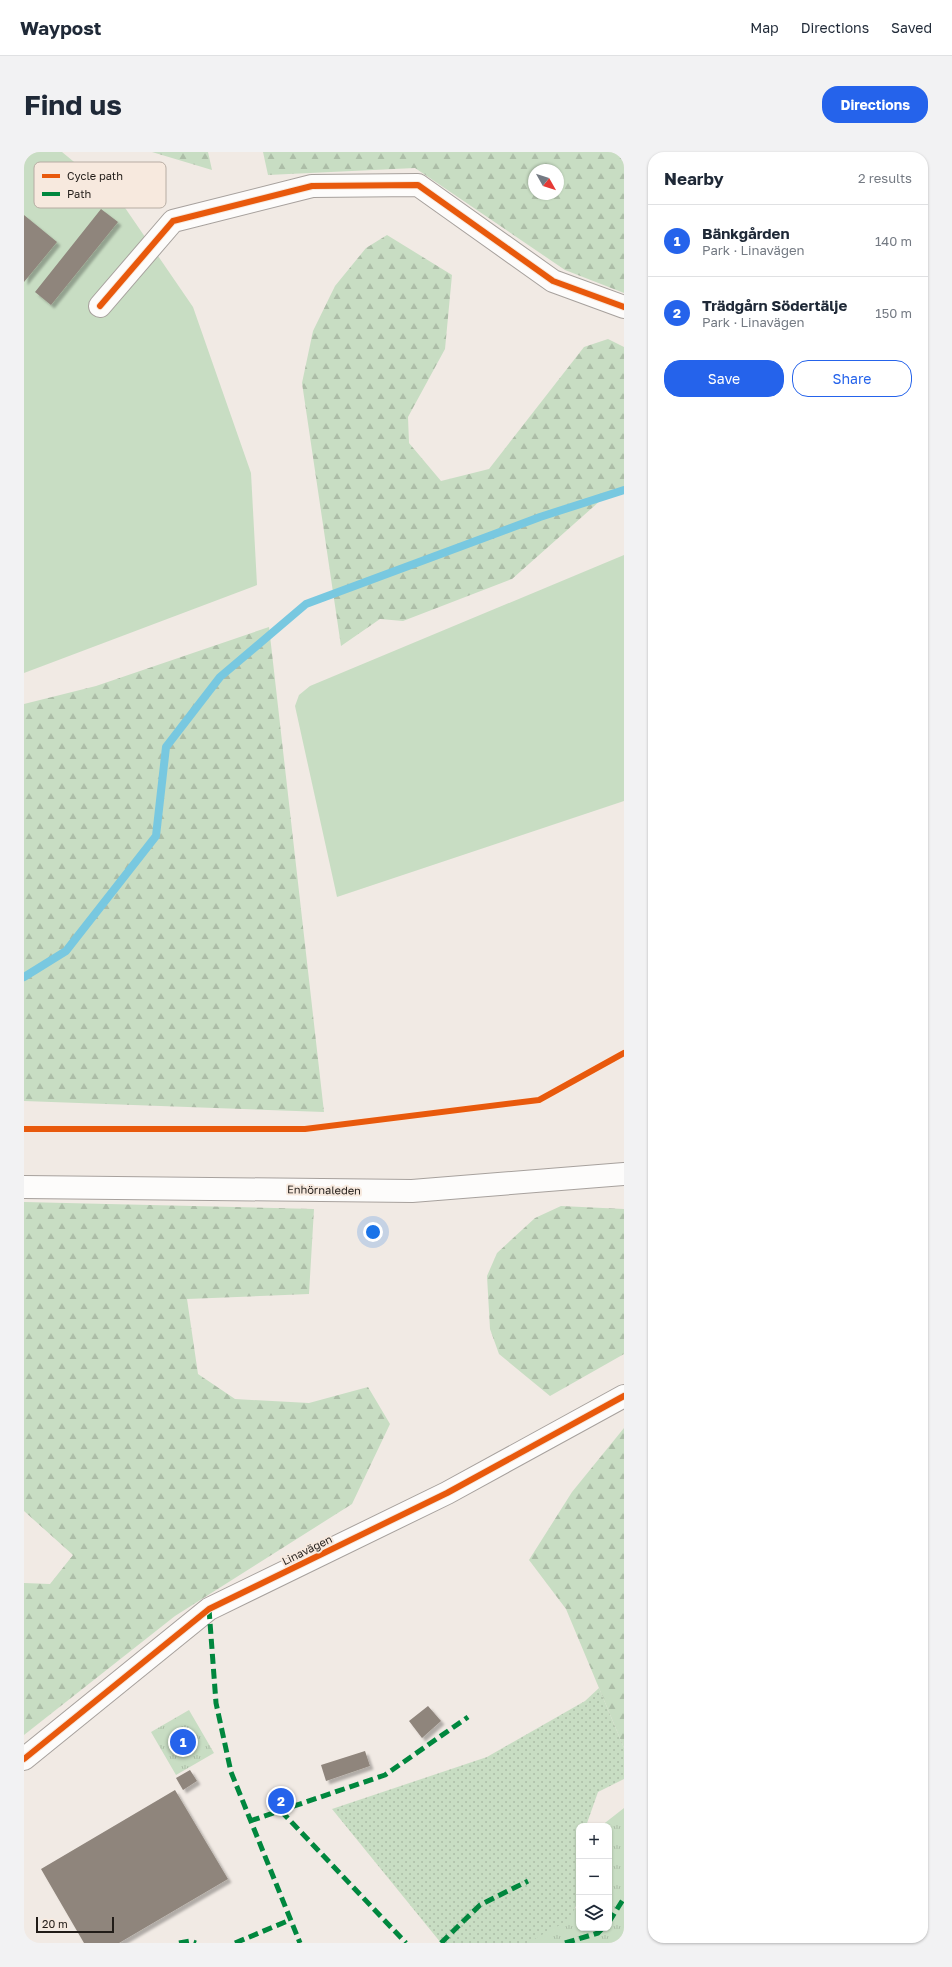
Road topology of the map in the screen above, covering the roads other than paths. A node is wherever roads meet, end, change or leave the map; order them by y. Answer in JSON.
{"nodes":[{"id":1,"x":100,"y":306,"type":"dead end"},
{"id":2,"x":624,"y":307,"type":"edge"},
{"id":3,"x":624,"y":1174,"type":"edge"},
{"id":4,"x":24,"y":1187,"type":"edge"},
{"id":5,"x":624,"y":1396,"type":"edge"},
{"id":6,"x":24,"y":1759,"type":"edge"}],
"edges":[{"from":1,"to":2,"type":"street"},
{"from":3,"to":4,"type":"street","name":"Enhörnaleden"},
{"from":5,"to":6,"type":"street","name":"Linavägen"}]}
